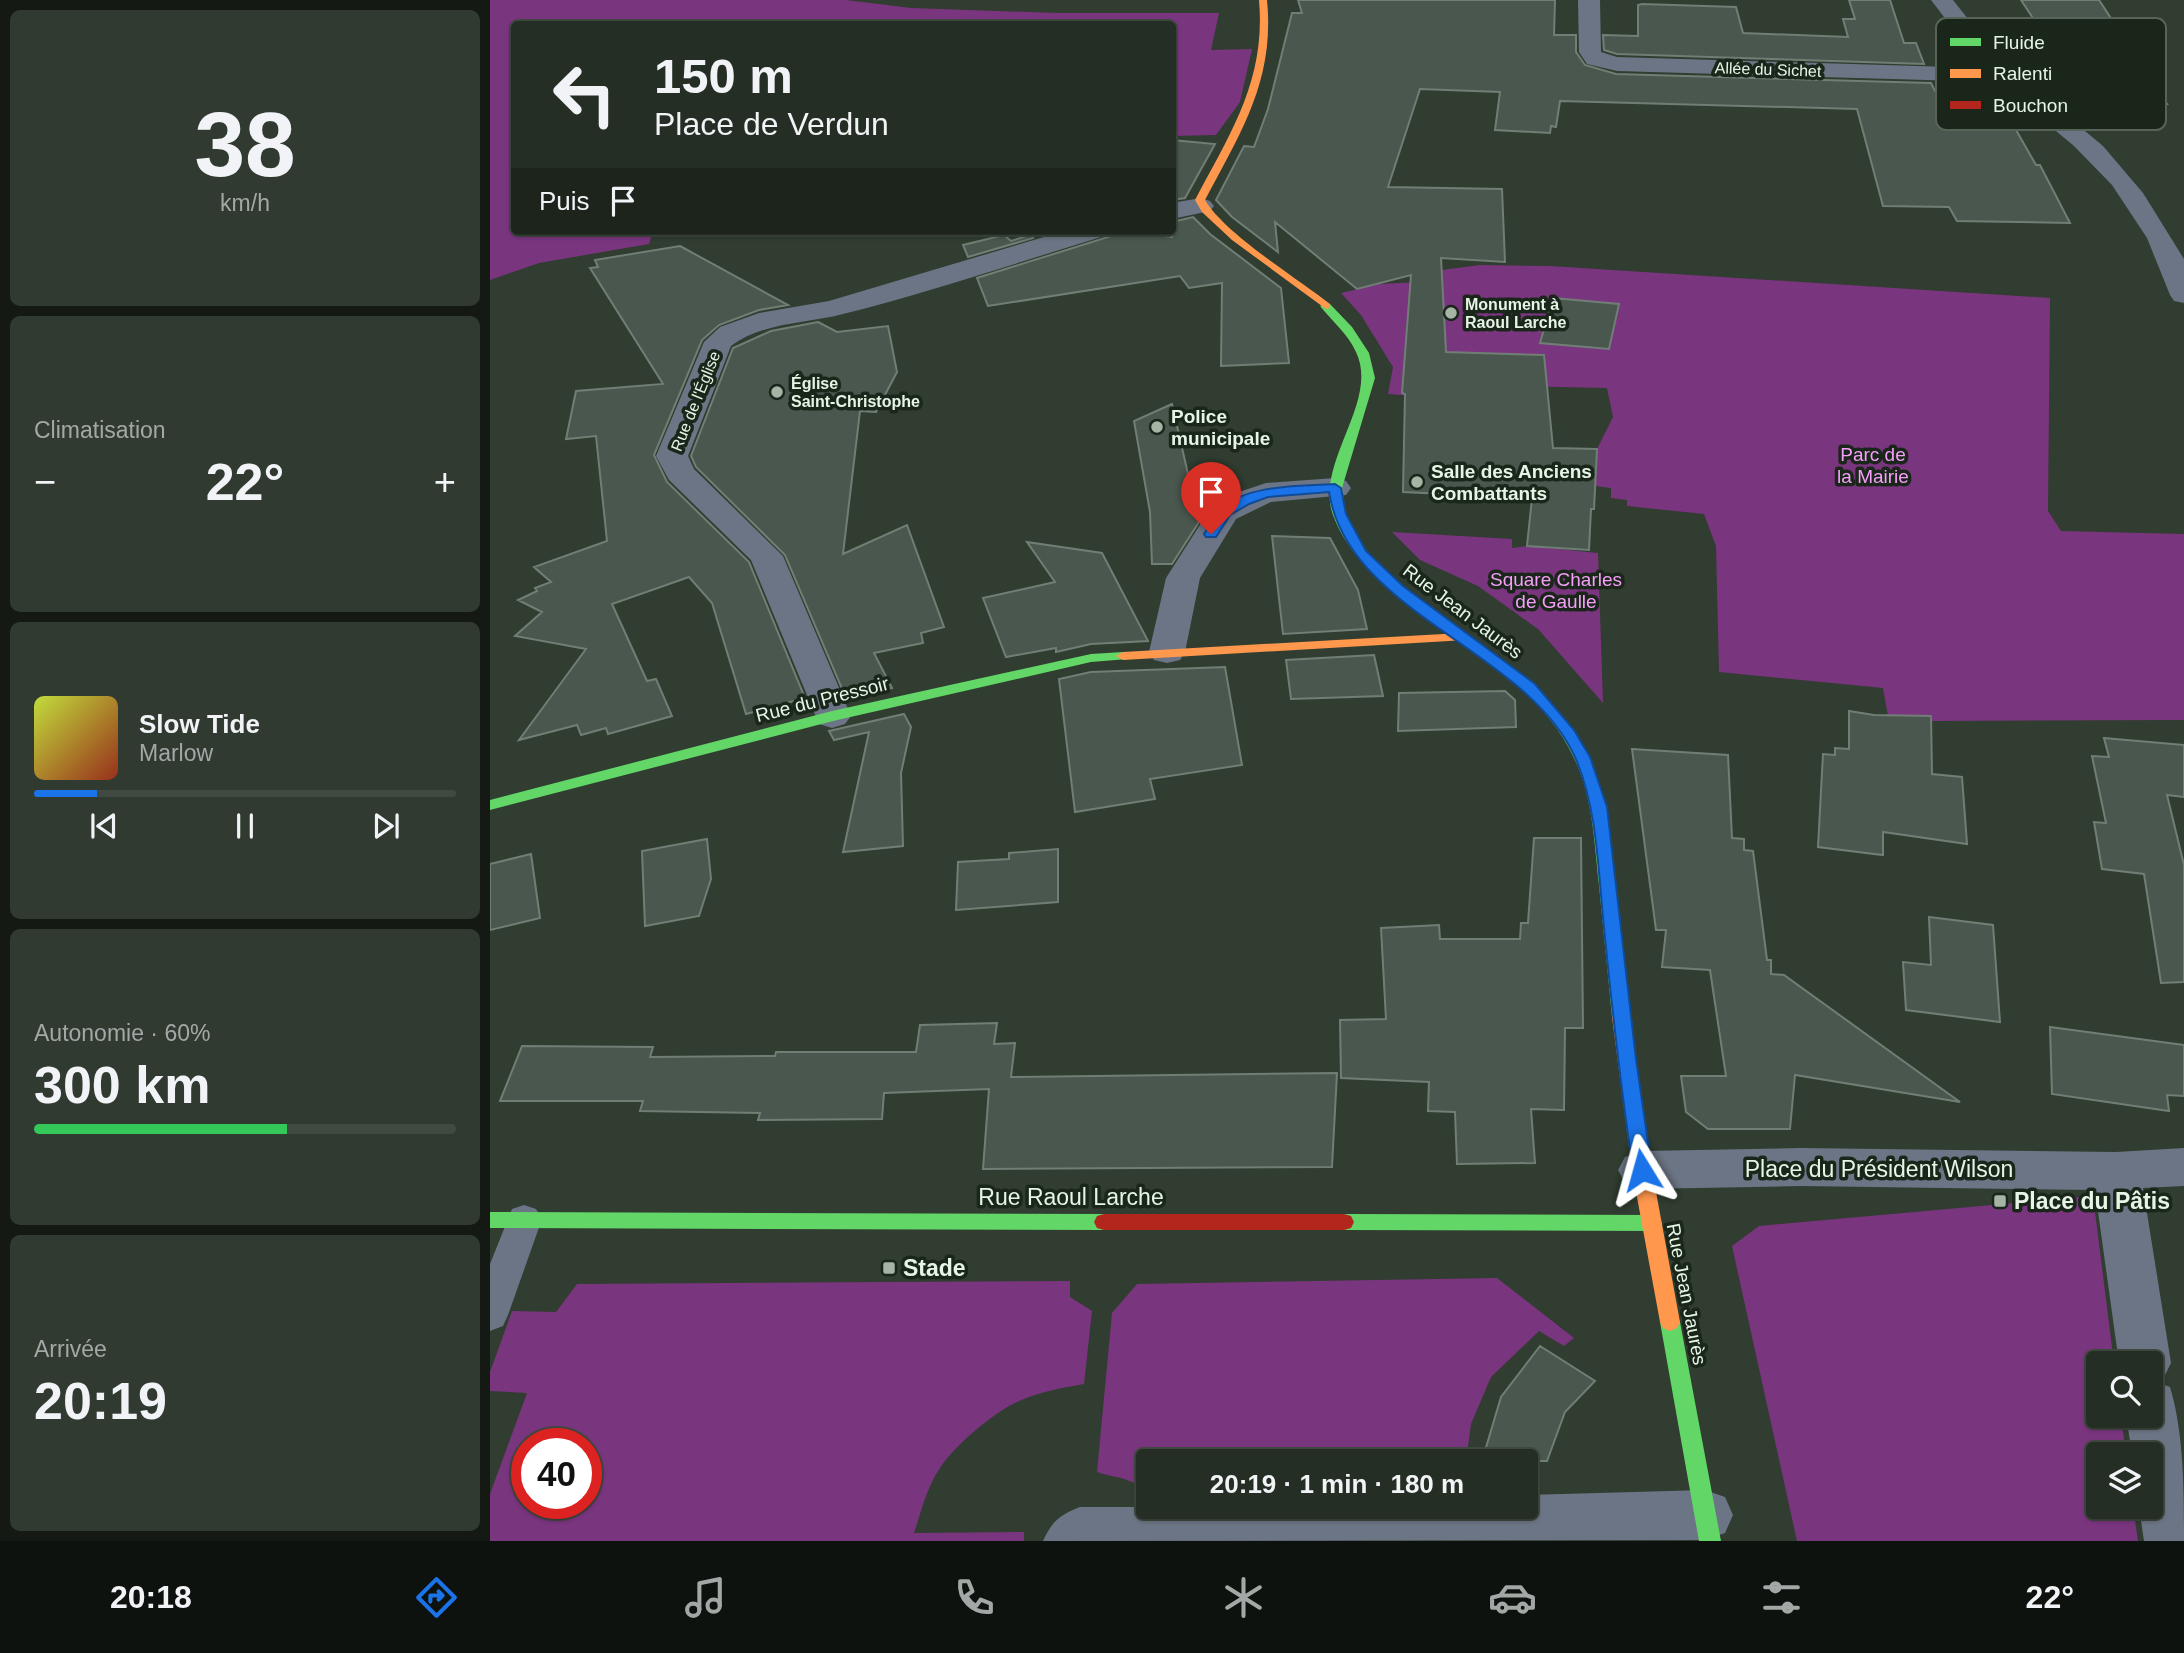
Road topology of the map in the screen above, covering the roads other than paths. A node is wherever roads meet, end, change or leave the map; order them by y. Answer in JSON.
{"nodes":[{"id":1,"x":1263,"y":0,"type":"edge"},
{"id":2,"x":1589,"y":0,"type":"edge"},
{"id":3,"x":1942,"y":0,"type":"edge"},
{"id":4,"x":1955,"y":18,"type":"edge"},
{"id":5,"x":1936,"y":73,"type":"edge"},
{"id":6,"x":2069,"y":130,"type":"edge"},
{"id":7,"x":1201,"y":206,"type":"junction"},
{"id":8,"x":1176,"y":210,"type":"edge"},
{"id":9,"x":1079,"y":235,"type":"edge"},
{"id":10,"x":2184,"y":295,"type":"edge"},
{"id":11,"x":1335,"y":488,"type":"junction"},
{"id":12,"x":1461,"y":637,"type":"junction"},
{"id":13,"x":1167,"y":652,"type":"junction"},
{"id":14,"x":832,"y":716,"type":"junction"},
{"id":15,"x":490,"y":805,"type":"edge"},
{"id":16,"x":2184,"y":1167,"type":"edge"},
{"id":17,"x":1642,"y":1170,"type":"junction"},
{"id":18,"x":2116,"y":1171,"type":"junction"},
{"id":19,"x":507,"y":1220,"type":"edge"},
{"id":20,"x":1652,"y":1223,"type":"junction"},
{"id":21,"x":490,"y":1315,"type":"edge"},
{"id":22,"x":2143,"y":1351,"type":"edge"},
{"id":23,"x":2155,"y":1428,"type":"edge"},
{"id":24,"x":1707,"y":1528,"type":"edge"},
{"id":25,"x":1071,"y":1541,"type":"edge"},
{"id":26,"x":2172,"y":1541,"type":"edge"}],
"edges":[{"from":1,"to":7,"type":"street"},
{"from":2,"to":5,"type":"street","name":"Allée du Sichet"},
{"from":3,"to":4,"type":"street"},
{"from":6,"to":10,"type":"street"},
{"from":7,"to":8,"type":"street"},
{"from":7,"to":11,"type":"street"},
{"from":9,"to":14,"type":"street","name":"Rue de l'Église"},
{"from":11,"to":12,"type":"street","name":"Rue Jean Jaurès"},
{"from":11,"to":13,"type":"street"},
{"from":12,"to":13,"type":"street","name":"Rue du Pressoir"},
{"from":12,"to":17,"type":"street","name":"Rue Jean Jaurès"},
{"from":13,"to":14,"type":"street","name":"Rue du Pressoir"},
{"from":14,"to":15,"type":"street","name":"Rue du Pressoir"},
{"from":16,"to":18,"type":"street","name":"Place du Président Wilson"},
{"from":17,"to":18,"type":"street","name":"Place du Président Wilson"},
{"from":17,"to":20,"type":"street","name":"Rue Jean Jaurès"},
{"from":18,"to":22,"type":"street"},
{"from":19,"to":20,"type":"street","name":"Rue Raoul Larche"},
{"from":19,"to":21,"type":"lane"},
{"from":20,"to":24,"type":"street","name":"Rue Jean Jaurès"},
{"from":23,"to":26,"type":"street"},
{"from":24,"to":25,"type":"street"}]}
